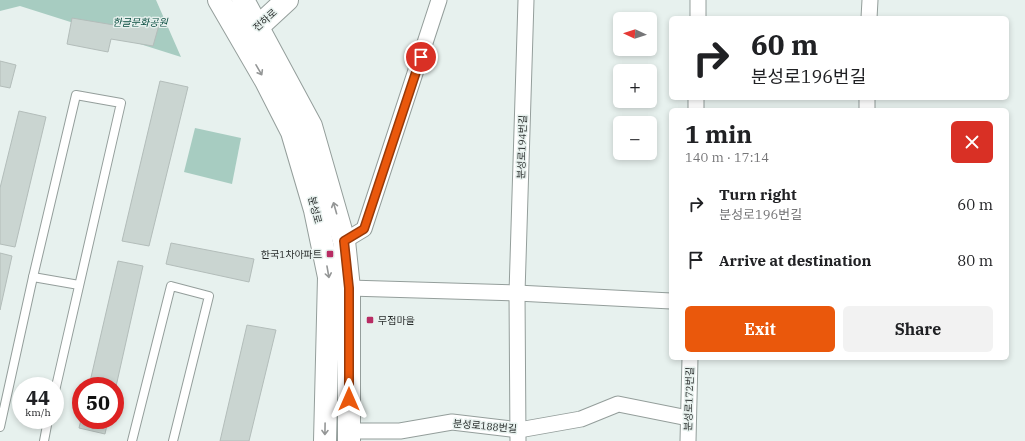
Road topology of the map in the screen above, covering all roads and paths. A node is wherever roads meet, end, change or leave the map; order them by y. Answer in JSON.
{"nodes":[{"id":1,"x":219,"y":0,"type":"edge"},
{"id":2,"x":244,"y":0,"type":"edge"},
{"id":3,"x":287,"y":0,"type":"edge"},
{"id":4,"x":439,"y":0,"type":"edge"},
{"id":5,"x":526,"y":0,"type":"edge"},
{"id":6,"x":698,"y":0,"type":"edge"},
{"id":7,"x":870,"y":0,"type":"edge"},
{"id":8,"x":698,"y":16,"type":"edge"},
{"id":9,"x":869,"y":16,"type":"edge"},
{"id":10,"x":250,"y":33,"type":"junction"},
{"id":11,"x":344,"y":241,"type":"junction"},
{"id":12,"x":33,"y":277,"type":"junction"},
{"id":13,"x":79,"y":285,"type":"junction"},
{"id":14,"x":349,"y":288,"type":"junction"},
{"id":15,"x":517,"y":293,"type":"junction"},
{"id":16,"x":669,"y":301,"type":"edge"},
{"id":17,"x":690,"y":360,"type":"edge"},
{"id":18,"x":58,"y":377,"type":"edge"},
{"id":19,"x":688,"y":418,"type":"junction"},
{"id":20,"x":0,"y":427,"type":"edge"},
{"id":21,"x":46,"y":429,"type":"edge"},
{"id":22,"x":349,"y":436,"type":"edge"},
{"id":23,"x":518,"y":436,"type":"edge"},
{"id":24,"x":44,"y":441,"type":"edge"},
{"id":25,"x":132,"y":441,"type":"edge"},
{"id":26,"x":172,"y":441,"type":"edge"},
{"id":27,"x":325,"y":441,"type":"edge"},
{"id":28,"x":688,"y":441,"type":"edge"}],
"edges":[{"from":1,"to":10,"type":"main road","name":"분성로"},
{"from":2,"to":10,"type":"main road","name":"분성로"},
{"from":3,"to":10,"type":"main road","name":"전하로"},
{"from":4,"to":11,"type":"street"},
{"from":5,"to":15,"type":"street","name":"분성로194번길"},
{"from":6,"to":8,"type":"street"},
{"from":7,"to":9,"type":"street"},
{"from":11,"to":10,"type":"main road","name":"분성로","one_way":true},
{"from":10,"to":27,"type":"main road","name":"분성로","one_way":true},
{"from":11,"to":14,"type":"main road","name":"분성로"},
{"from":12,"to":13,"type":"lane"},
{"from":12,"to":13,"type":"lane"},
{"from":12,"to":20,"type":"lane"},
{"from":13,"to":18,"type":"lane"},
{"from":14,"to":15,"type":"street"},
{"from":14,"to":22,"type":"main road","name":"분성로"},
{"from":15,"to":16,"type":"street"},
{"from":15,"to":23,"type":"street","name":"분성로194번길"},
{"from":17,"to":19,"type":"street","name":"분성로172번길"},
{"from":19,"to":23,"type":"street","name":"분성로188번길"},
{"from":19,"to":28,"type":"street","name":"분성로172번길"},
{"from":21,"to":24,"type":"lane"},
{"from":22,"to":23,"type":"street","name":"분성로188번길"},
{"from":25,"to":26,"type":"lane"}]}
